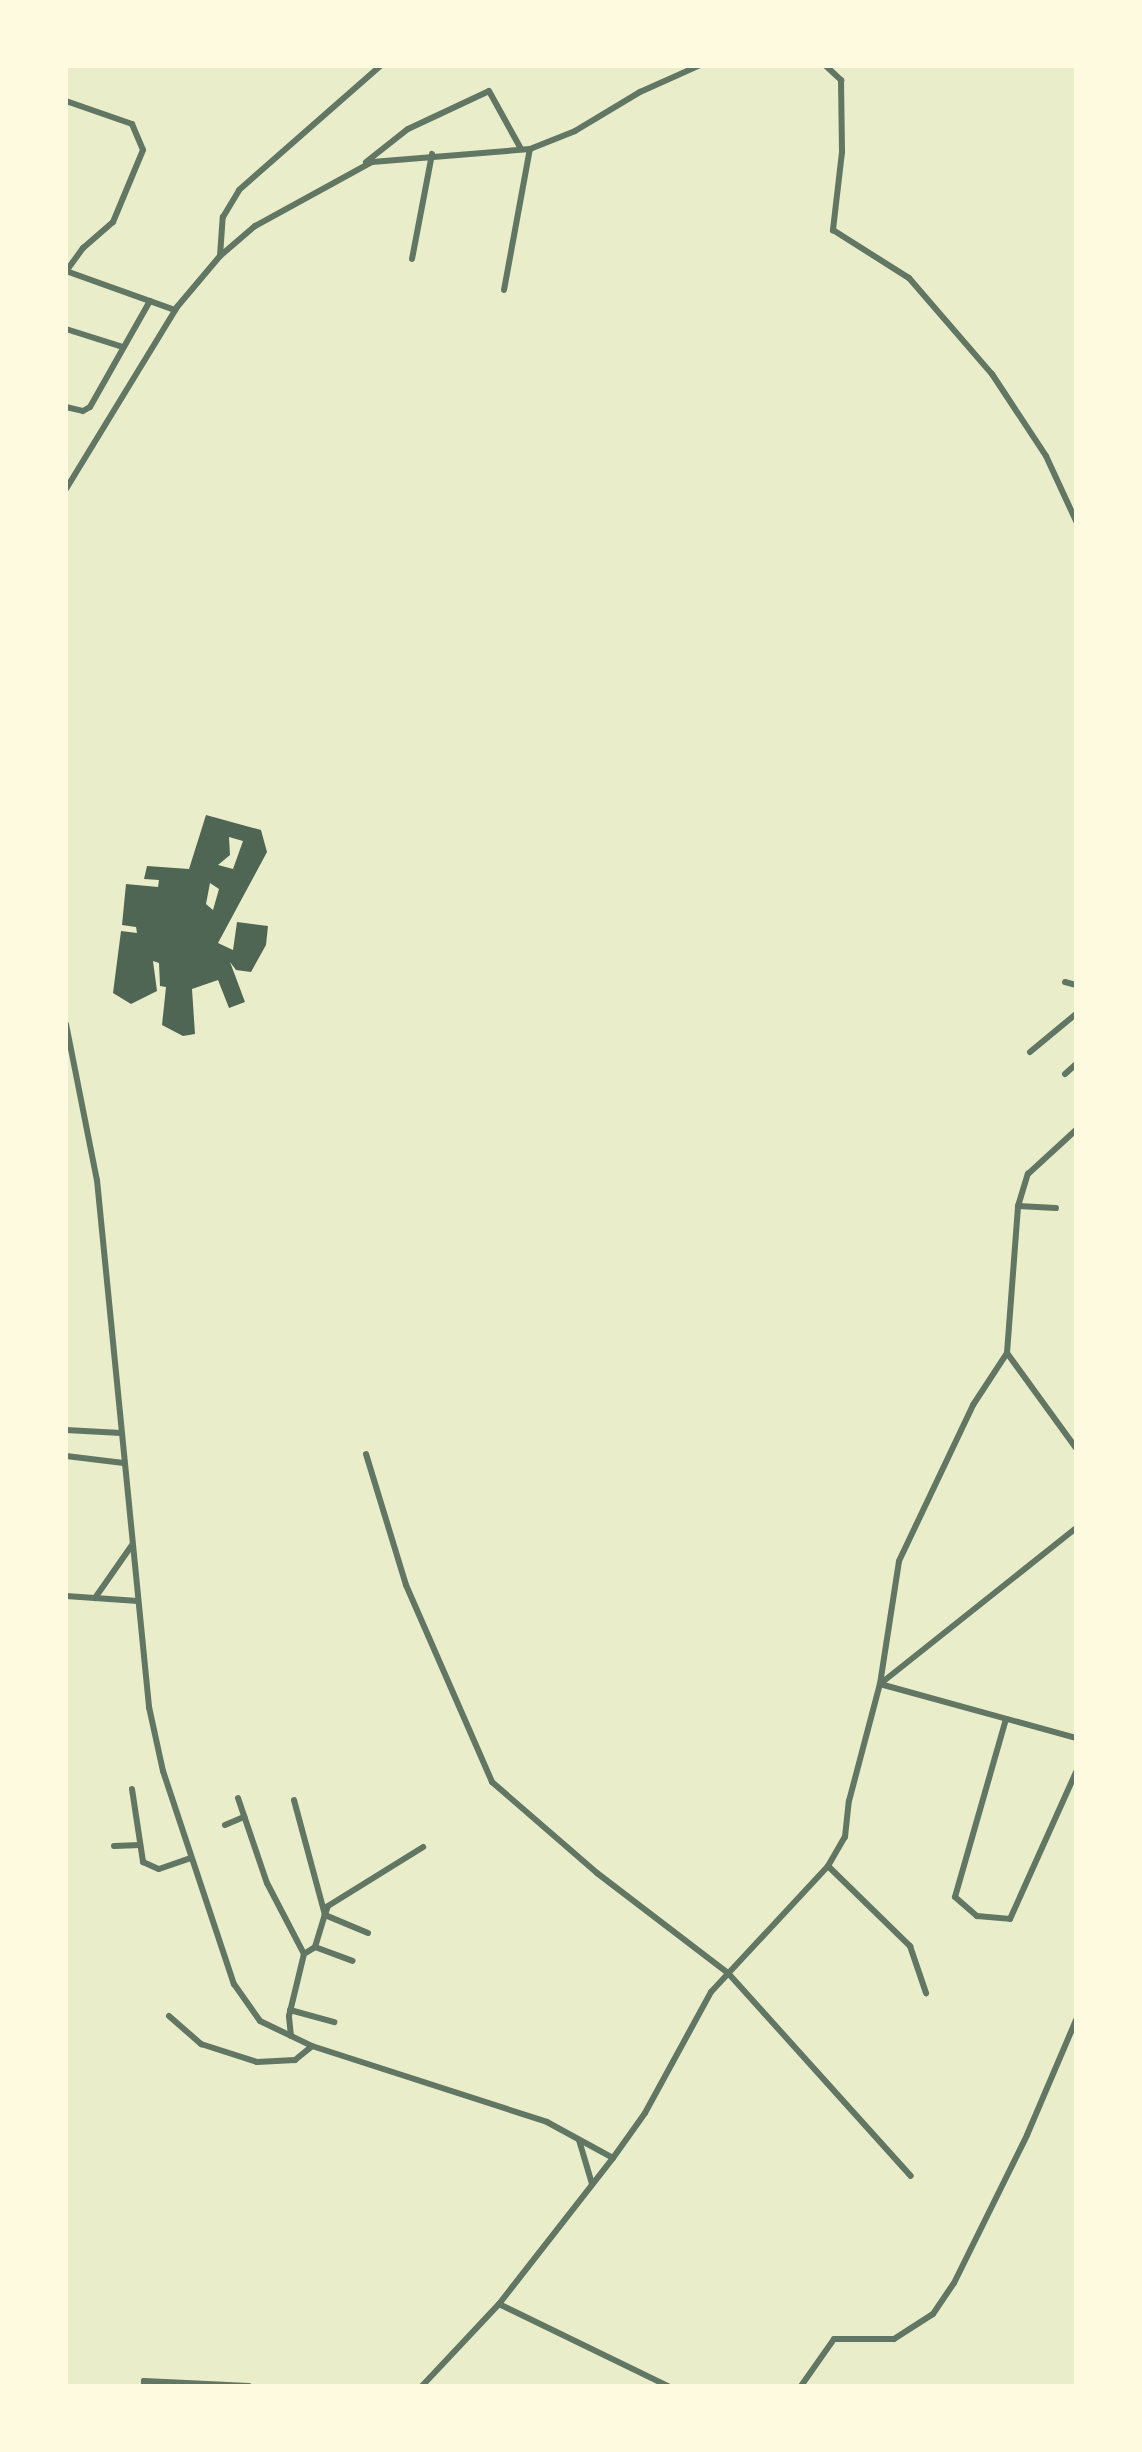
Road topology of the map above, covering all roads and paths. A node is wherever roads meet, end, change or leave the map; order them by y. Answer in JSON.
{"nodes":[{"id":1,"x":380,"y":66,"type":"edge"},
{"id":2,"x":698,"y":66,"type":"edge"},
{"id":3,"x":826,"y":66,"type":"edge"},
{"id":4,"x":66,"y":101,"type":"edge"},
{"id":5,"x":521,"y":149,"type":"junction"},
{"id":6,"x":530,"y":149,"type":"junction"},
{"id":7,"x":432,"y":154,"type":"junction"},
{"id":8,"x":360,"y":167,"type":"junction"},
{"id":9,"x":220,"y":256,"type":"junction"},
{"id":10,"x":412,"y":259,"type":"dead end"},
{"id":11,"x":66,"y":271,"type":"edge"},
{"id":12,"x":504,"y":290,"type":"dead end"},
{"id":13,"x":150,"y":301,"type":"junction"},
{"id":14,"x":175,"y":310,"type":"junction"},
{"id":15,"x":66,"y":329,"type":"edge"},
{"id":16,"x":123,"y":347,"type":"junction"},
{"id":17,"x":66,"y":407,"type":"edge"},
{"id":18,"x":66,"y":489,"type":"edge"},
{"id":19,"x":1076,"y":521,"type":"edge"},
{"id":20,"x":1065,"y":982,"type":"dead end"},
{"id":21,"x":1076,"y":985,"type":"edge"},
{"id":22,"x":1076,"y":1014,"type":"edge"},
{"id":23,"x":66,"y":1024,"type":"edge"},
{"id":24,"x":1030,"y":1052,"type":"dead end"},
{"id":25,"x":1076,"y":1064,"type":"edge"},
{"id":26,"x":1065,"y":1074,"type":"dead end"},
{"id":27,"x":1076,"y":1130,"type":"edge"},
{"id":28,"x":1018,"y":1206,"type":"junction"},
{"id":29,"x":1056,"y":1208,"type":"dead end"},
{"id":30,"x":1007,"y":1353,"type":"junction"},
{"id":31,"x":66,"y":1430,"type":"edge"},
{"id":32,"x":121,"y":1433,"type":"junction"},
{"id":33,"x":1076,"y":1448,"type":"edge"},
{"id":34,"x":366,"y":1454,"type":"dead end"},
{"id":35,"x":66,"y":1456,"type":"edge"},
{"id":36,"x":124,"y":1463,"type":"junction"},
{"id":37,"x":1076,"y":1528,"type":"edge"},
{"id":38,"x":133,"y":1544,"type":"junction"},
{"id":39,"x":66,"y":1596,"type":"edge"},
{"id":40,"x":95,"y":1598,"type":"junction"},
{"id":41,"x":138,"y":1601,"type":"junction"},
{"id":42,"x":880,"y":1684,"type":"junction"},
{"id":43,"x":1006,"y":1719,"type":"junction"},
{"id":44,"x":1076,"y":1738,"type":"edge"},
{"id":45,"x":1076,"y":1772,"type":"edge"},
{"id":46,"x":132,"y":1789,"type":"dead end"},
{"id":47,"x":238,"y":1798,"type":"dead end"},
{"id":48,"x":294,"y":1800,"type":"dead end"},
{"id":49,"x":244,"y":1817,"type":"junction"},
{"id":50,"x":225,"y":1825,"type":"dead end"},
{"id":51,"x":140,"y":1845,"type":"junction"},
{"id":52,"x":114,"y":1846,"type":"dead end"},
{"id":53,"x":423,"y":1847,"type":"dead end"},
{"id":54,"x":191,"y":1858,"type":"junction"},
{"id":55,"x":828,"y":1866,"type":"junction"},
{"id":56,"x":325,"y":1915,"type":"junction"},
{"id":57,"x":368,"y":1933,"type":"dead end"},
{"id":58,"x":315,"y":1947,"type":"junction"},
{"id":59,"x":304,"y":1954,"type":"junction"},
{"id":60,"x":353,"y":1961,"type":"dead end"},
{"id":61,"x":728,"y":1973,"type":"junction"},
{"id":62,"x":926,"y":1993,"type":"dead end"},
{"id":63,"x":290,"y":2010,"type":"junction"},
{"id":64,"x":169,"y":2016,"type":"dead end"},
{"id":65,"x":1076,"y":2020,"type":"edge"},
{"id":66,"x":334,"y":2022,"type":"dead end"},
{"id":67,"x":291,"y":2036,"type":"junction"},
{"id":68,"x":312,"y":2046,"type":"junction"},
{"id":69,"x":579,"y":2140,"type":"junction"},
{"id":70,"x":613,"y":2158,"type":"junction"},
{"id":71,"x":911,"y":2176,"type":"dead end"},
{"id":72,"x":592,"y":2184,"type":"junction"},
{"id":73,"x":499,"y":2304,"type":"junction"},
{"id":74,"x":144,"y":2386,"type":"edge"},
{"id":75,"x":249,"y":2386,"type":"edge"},
{"id":76,"x":422,"y":2386,"type":"edge"},
{"id":77,"x":668,"y":2386,"type":"edge"},
{"id":78,"x":801,"y":2386,"type":"edge"}],
"edges":[{"from":1,"to":9,"type":"street"},
{"from":2,"to":6,"type":"street"},
{"from":3,"to":19,"type":"street"},
{"from":4,"to":11,"type":"street"},
{"from":5,"to":6,"type":"street"},
{"from":5,"to":7,"type":"street"},
{"from":5,"to":8,"type":"street"},
{"from":6,"to":12,"type":"street"},
{"from":7,"to":8,"type":"street"},
{"from":7,"to":10,"type":"street"},
{"from":8,"to":9,"type":"street"},
{"from":9,"to":14,"type":"street"},
{"from":11,"to":13,"type":"street"},
{"from":13,"to":14,"type":"street"},
{"from":13,"to":16,"type":"street"},
{"from":14,"to":18,"type":"street"},
{"from":15,"to":16,"type":"street"},
{"from":16,"to":17,"type":"street"},
{"from":20,"to":21,"type":"street"},
{"from":22,"to":24,"type":"street"},
{"from":23,"to":32,"type":"street"},
{"from":25,"to":26,"type":"street"},
{"from":27,"to":28,"type":"street"},
{"from":28,"to":29,"type":"street"},
{"from":28,"to":30,"type":"street"},
{"from":30,"to":33,"type":"street"},
{"from":30,"to":42,"type":"street"},
{"from":31,"to":32,"type":"street"},
{"from":32,"to":36,"type":"street"},
{"from":34,"to":61,"type":"street"},
{"from":35,"to":36,"type":"street"},
{"from":36,"to":38,"type":"street"},
{"from":37,"to":42,"type":"street"},
{"from":38,"to":40,"type":"street"},
{"from":38,"to":41,"type":"street"},
{"from":39,"to":40,"type":"street"},
{"from":40,"to":41,"type":"street"},
{"from":41,"to":54,"type":"street"},
{"from":42,"to":43,"type":"street"},
{"from":42,"to":55,"type":"street"},
{"from":43,"to":44,"type":"street"},
{"from":43,"to":45,"type":"street"},
{"from":46,"to":51,"type":"street"},
{"from":47,"to":49,"type":"street"},
{"from":48,"to":56,"type":"street"},
{"from":49,"to":50,"type":"street"},
{"from":49,"to":59,"type":"street"},
{"from":51,"to":52,"type":"street"},
{"from":51,"to":54,"type":"street"},
{"from":53,"to":56,"type":"street"},
{"from":54,"to":67,"type":"street"},
{"from":55,"to":61,"type":"street"},
{"from":55,"to":62,"type":"street"},
{"from":56,"to":57,"type":"street"},
{"from":56,"to":58,"type":"street"},
{"from":58,"to":59,"type":"street"},
{"from":58,"to":60,"type":"street"},
{"from":59,"to":63,"type":"street"},
{"from":61,"to":70,"type":"street"},
{"from":61,"to":71,"type":"street"},
{"from":63,"to":66,"type":"street"},
{"from":63,"to":67,"type":"street"},
{"from":64,"to":68,"type":"street"},
{"from":65,"to":78,"type":"street"},
{"from":67,"to":68,"type":"street"},
{"from":68,"to":69,"type":"street"},
{"from":69,"to":70,"type":"street"},
{"from":69,"to":72,"type":"street"},
{"from":70,"to":72,"type":"street"},
{"from":72,"to":73,"type":"street"},
{"from":73,"to":76,"type":"street"},
{"from":73,"to":77,"type":"street"},
{"from":74,"to":75,"type":"street"}]}
